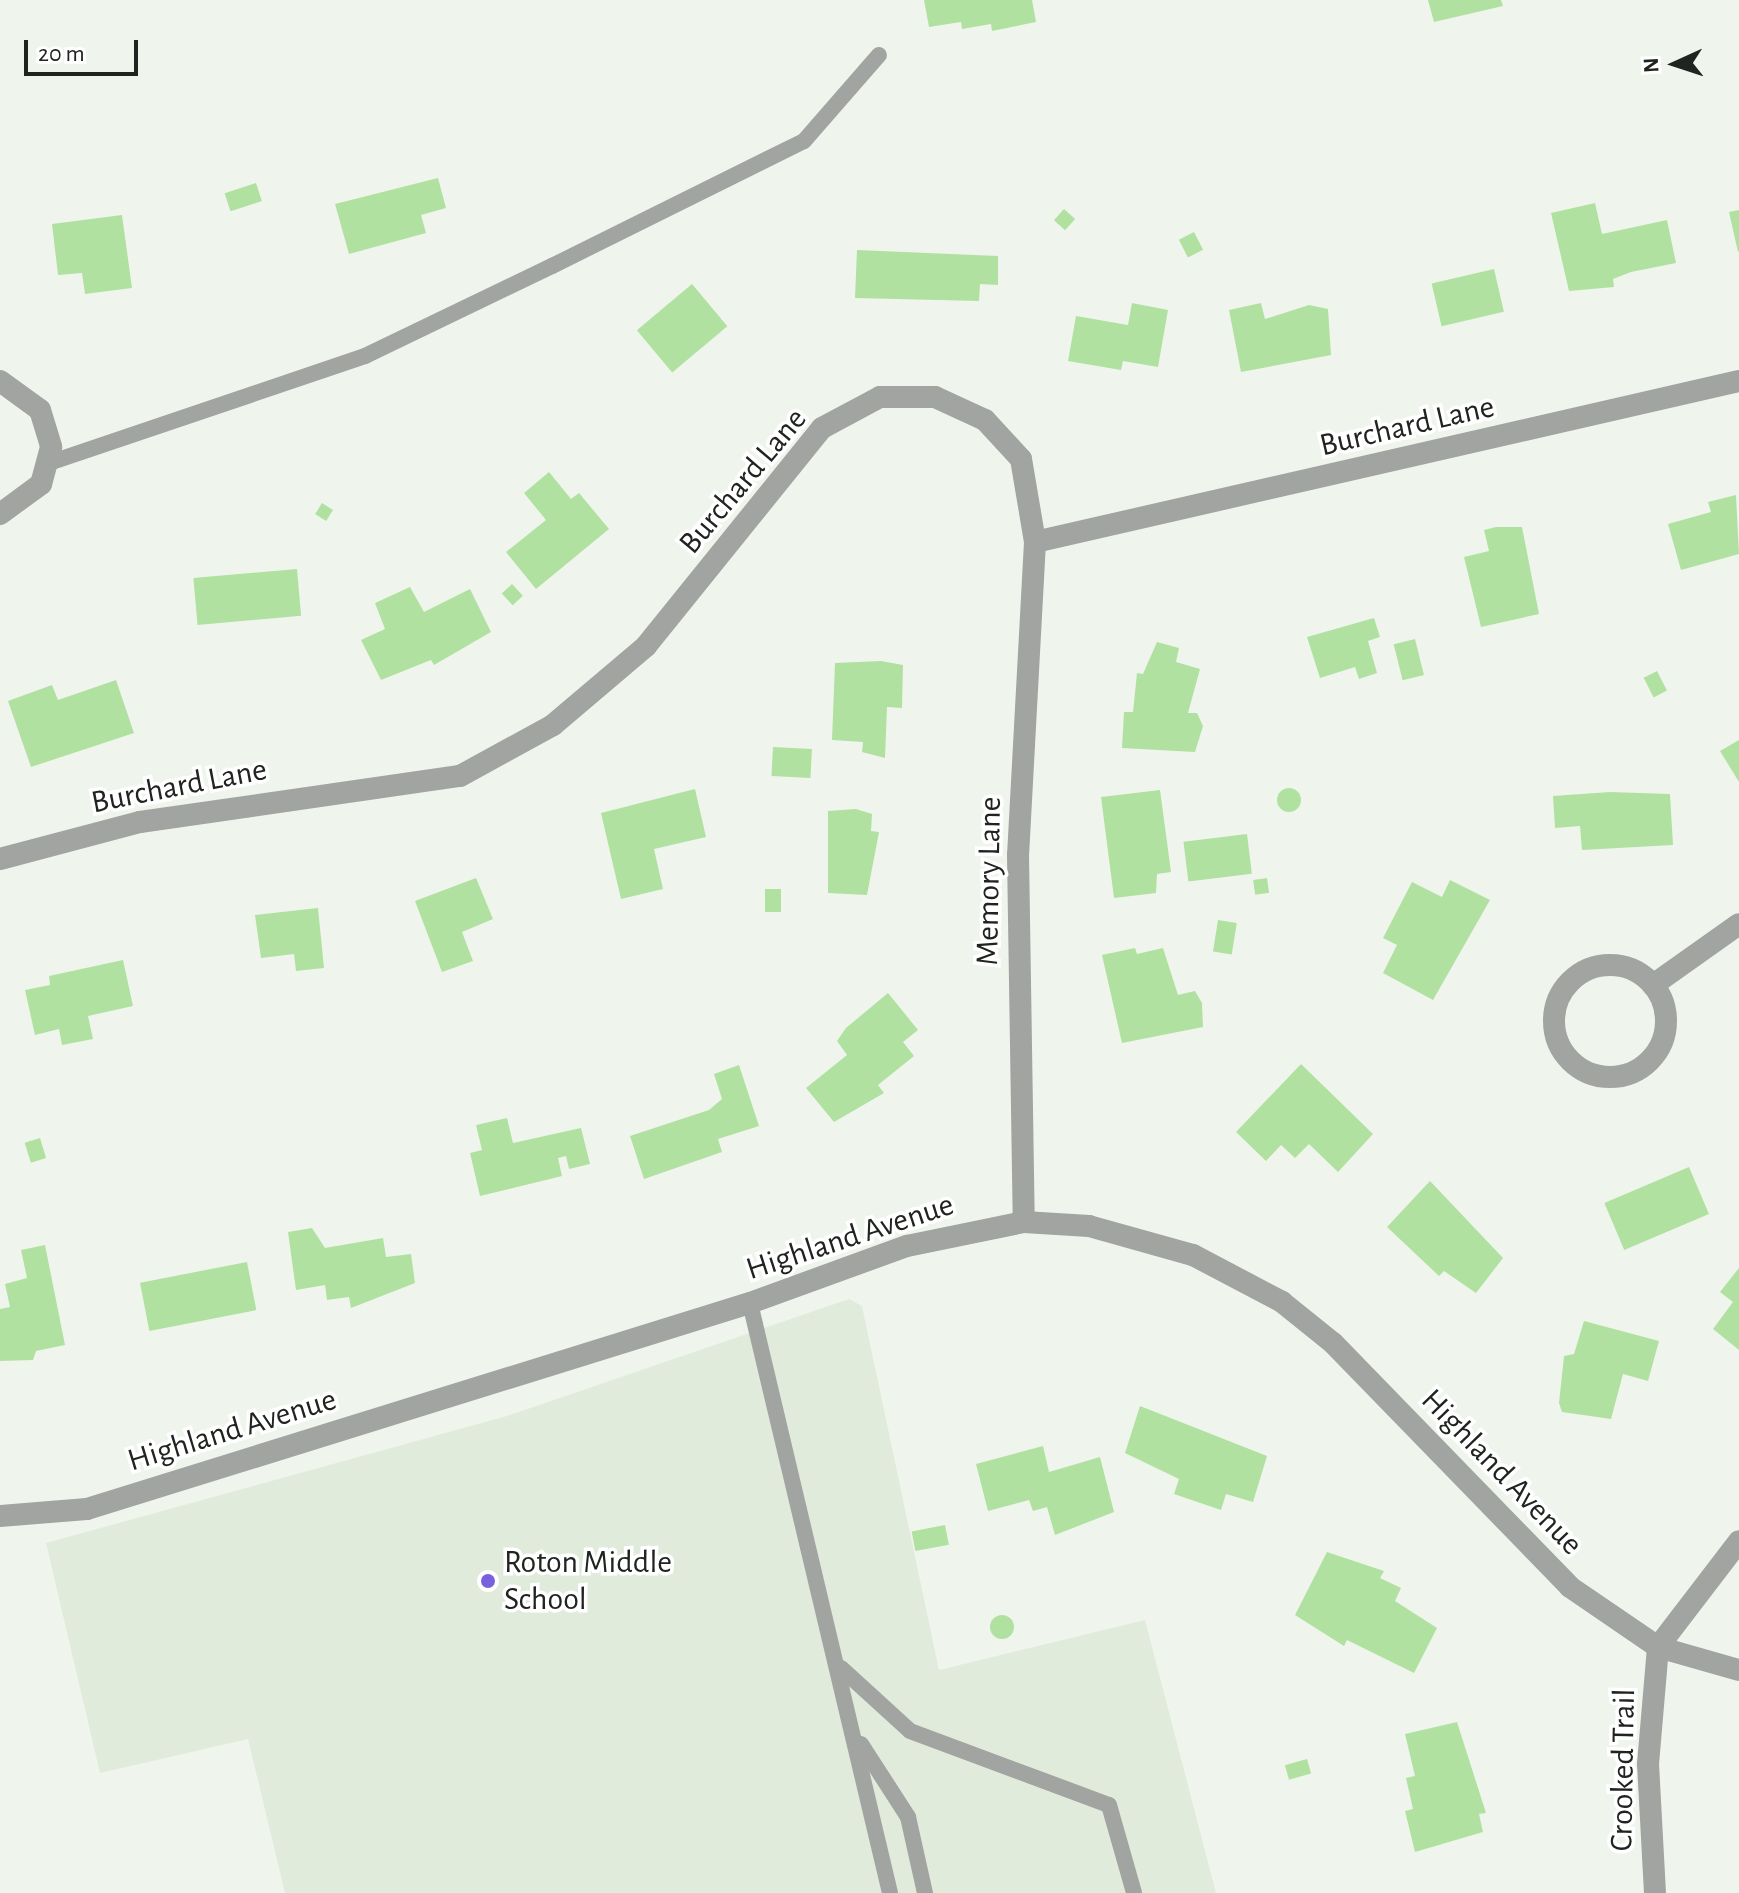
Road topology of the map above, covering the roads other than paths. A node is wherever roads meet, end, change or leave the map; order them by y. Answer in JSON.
{"nodes":[{"id":1,"x":879,"y":55,"type":"dead end"},
{"id":2,"x":0,"y":381,"type":"edge"},
{"id":3,"x":1739,"y":381,"type":"edge"},
{"id":4,"x":49,"y":463,"type":"junction"},
{"id":5,"x":0,"y":514,"type":"edge"},
{"id":6,"x":1035,"y":542,"type":"junction"},
{"id":7,"x":0,"y":859,"type":"edge"},
{"id":8,"x":1739,"y":924,"type":"edge"},
{"id":9,"x":1653,"y":985,"type":"junction"},
{"id":10,"x":1024,"y":1222,"type":"junction"},
{"id":11,"x":750,"y":1303,"type":"junction"},
{"id":12,"x":0,"y":1516,"type":"edge"},
{"id":13,"x":1739,"y":1541,"type":"edge"},
{"id":14,"x":1658,"y":1647,"type":"junction"},
{"id":15,"x":841,"y":1668,"type":"junction"},
{"id":16,"x":1739,"y":1670,"type":"edge"},
{"id":17,"x":860,"y":1744,"type":"junction"},
{"id":18,"x":890,"y":1893,"type":"edge"},
{"id":19,"x":925,"y":1893,"type":"edge"},
{"id":20,"x":1134,"y":1893,"type":"edge"},
{"id":21,"x":1655,"y":1893,"type":"edge"}],
"edges":[{"from":1,"to":4,"type":"lane"},
{"from":2,"to":4,"type":"street"},
{"from":3,"to":6,"type":"street","name":"Burchard Lane"},
{"from":4,"to":5,"type":"street"},
{"from":6,"to":7,"type":"street","name":"Burchard Lane"},
{"from":6,"to":10,"type":"street","name":"Memory Lane"},
{"from":8,"to":9,"type":"street"},
{"from":9,"to":9,"type":"street"},
{"from":10,"to":11,"type":"street","name":"Highland Avenue"},
{"from":10,"to":14,"type":"street","name":"Highland Avenue"},
{"from":11,"to":12,"type":"street","name":"Highland Avenue"},
{"from":11,"to":15,"type":"lane"},
{"from":13,"to":14,"type":"street"},
{"from":14,"to":16,"type":"street","name":"Highland Avenue"},
{"from":14,"to":21,"type":"street","name":"Crooked Trail"},
{"from":15,"to":17,"type":"lane"},
{"from":15,"to":20,"type":"lane"},
{"from":17,"to":18,"type":"lane"},
{"from":17,"to":19,"type":"lane"}]}
